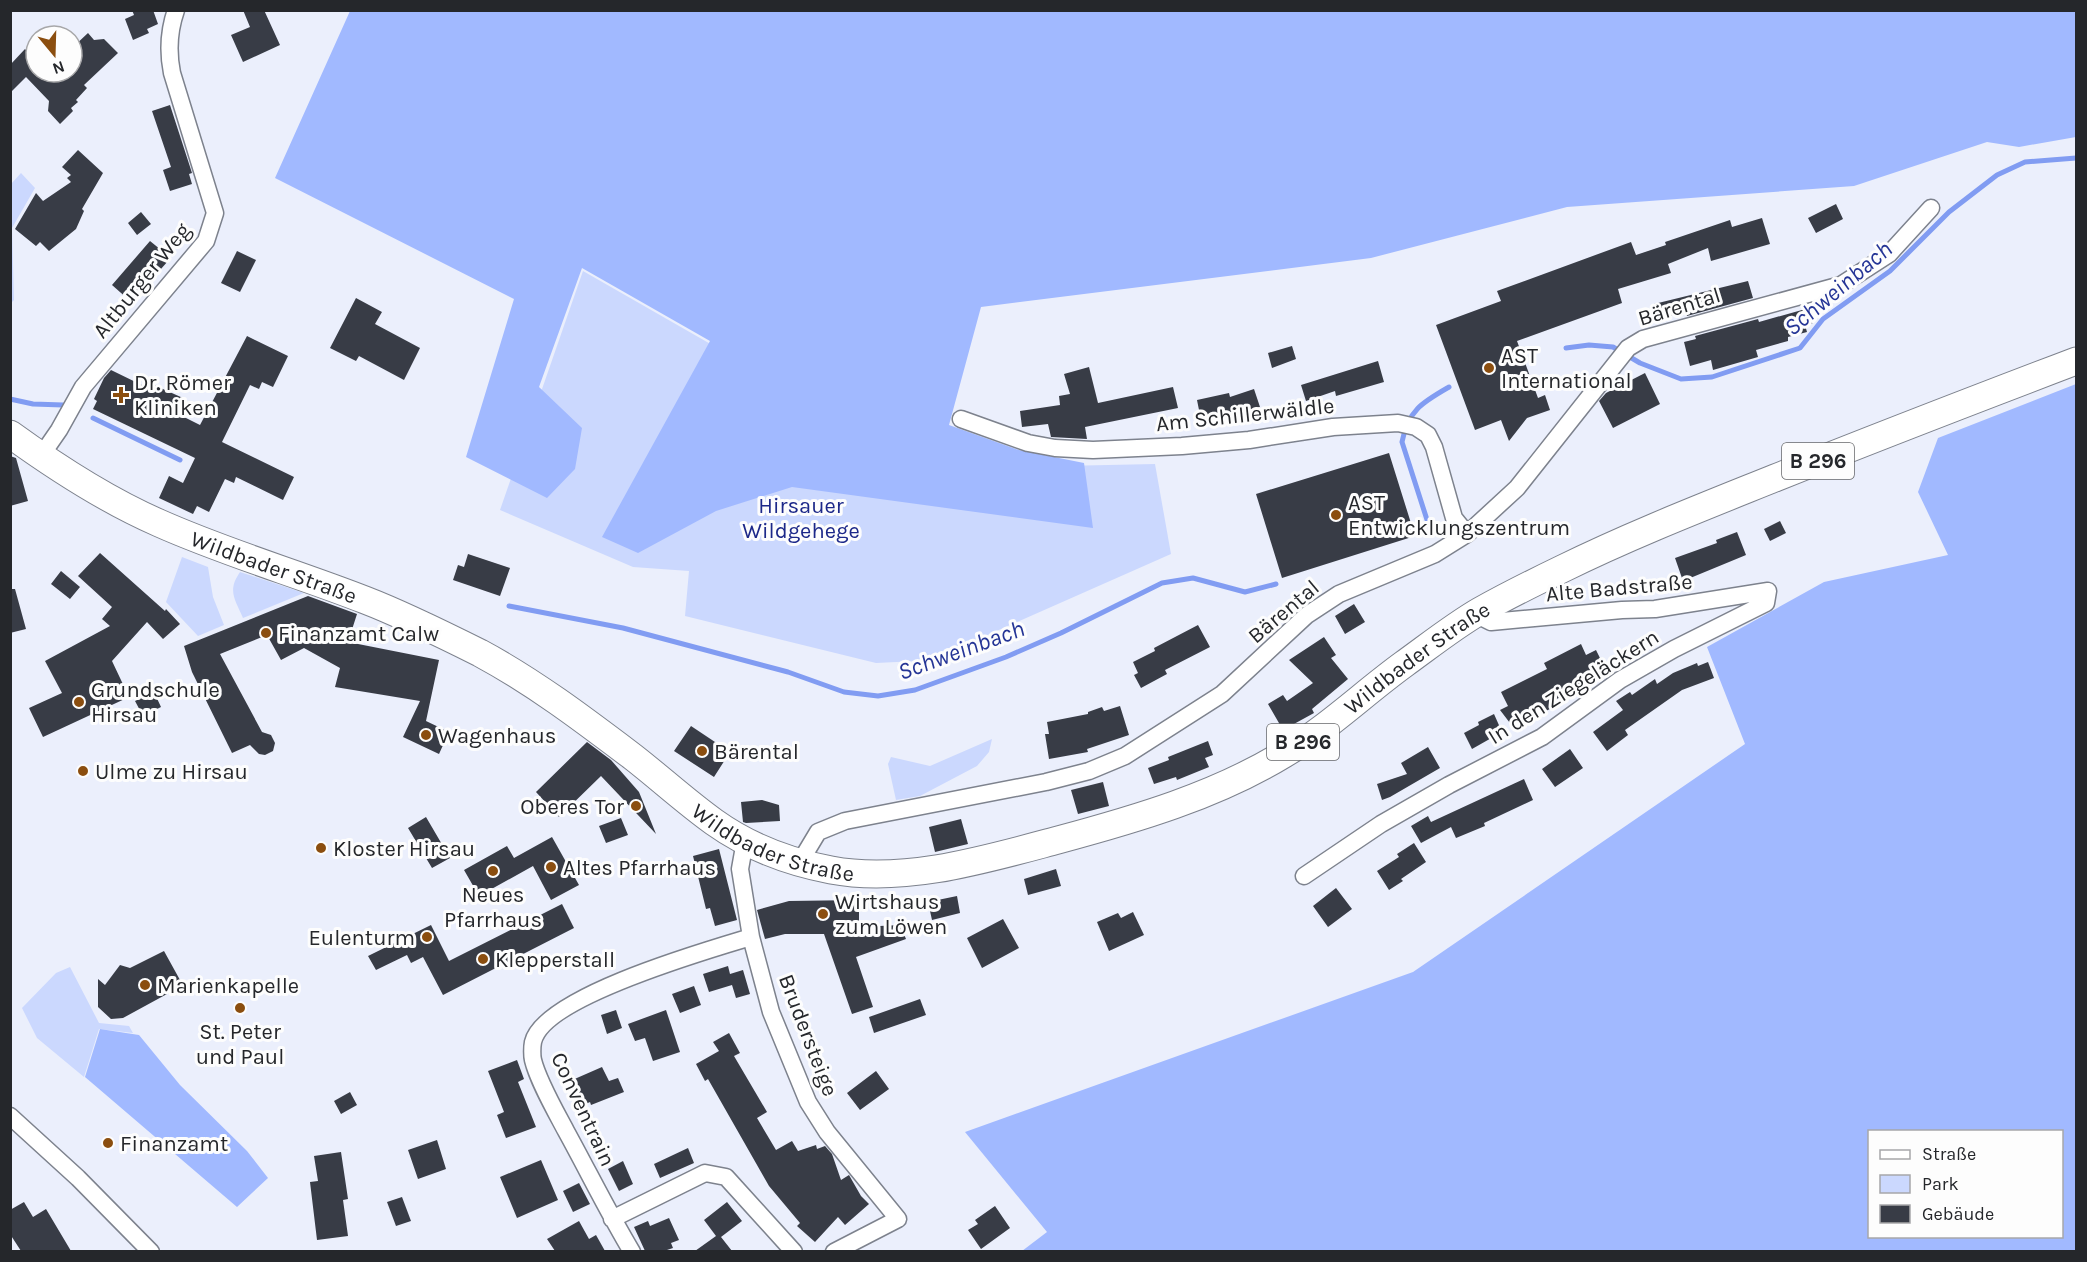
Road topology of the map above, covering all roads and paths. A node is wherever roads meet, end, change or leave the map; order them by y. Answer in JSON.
{"nodes":[{"id":1,"x":176,"y":10,"type":"edge"},
{"id":2,"x":1931,"y":208,"type":"dead end"},
{"id":3,"x":2076,"y":361,"type":"edge"},
{"id":4,"x":961,"y":419,"type":"dead end"},
{"id":5,"x":10,"y":434,"type":"edge"},
{"id":6,"x":41,"y":456,"type":"junction"},
{"id":7,"x":1467,"y":534,"type":"junction"},
{"id":8,"x":1768,"y":591,"type":"joint"},
{"id":9,"x":1475,"y":614,"type":"junction"},
{"id":10,"x":745,"y":841,"type":"junction"},
{"id":11,"x":800,"y":862,"type":"junction"},
{"id":12,"x":1304,"y":876,"type":"dead end"},
{"id":13,"x":751,"y":937,"type":"junction"},
{"id":14,"x":10,"y":1116,"type":"edge"},
{"id":15,"x":612,"y":1219,"type":"junction"},
{"id":16,"x":151,"y":1251,"type":"edge"},
{"id":17,"x":632,"y":1251,"type":"edge"},
{"id":18,"x":794,"y":1251,"type":"edge"},
{"id":19,"x":834,"y":1251,"type":"edge"}],
"edges":[{"from":1,"to":6,"type":"street","name":"Altburger Weg"},
{"from":2,"to":7,"type":"street","name":"Bärental"},
{"from":3,"to":9,"type":"main road","name":"Wildbader Straße","number":"B 296"},
{"from":4,"to":7,"type":"street","name":"Am Schillerwäldle"},
{"from":5,"to":6,"type":"main road","name":"Wildbader Straße","number":"B 296"},
{"from":6,"to":10,"type":"main road","name":"Wildbader Straße","number":"B 296"},
{"from":7,"to":11,"type":"street","name":"Bärental"},
{"from":8,"to":9,"type":"street","name":"Alte Badstraße"},
{"from":8,"to":12,"type":"street","name":"In den Ziegeläckern"},
{"from":9,"to":11,"type":"main road","name":"Wildbader Straße","number":"B 296"},
{"from":10,"to":11,"type":"main road","name":"Wildbader Straße","number":"B 296"},
{"from":10,"to":13,"type":"street","name":"Brudersteige"},
{"from":13,"to":15,"type":"street","name":"Conventrain"},
{"from":13,"to":19,"type":"street","name":"Brudersteige"},
{"from":14,"to":16,"type":"street"},
{"from":15,"to":17,"type":"street","name":"Conventrain"},
{"from":15,"to":18,"type":"street"}]}
